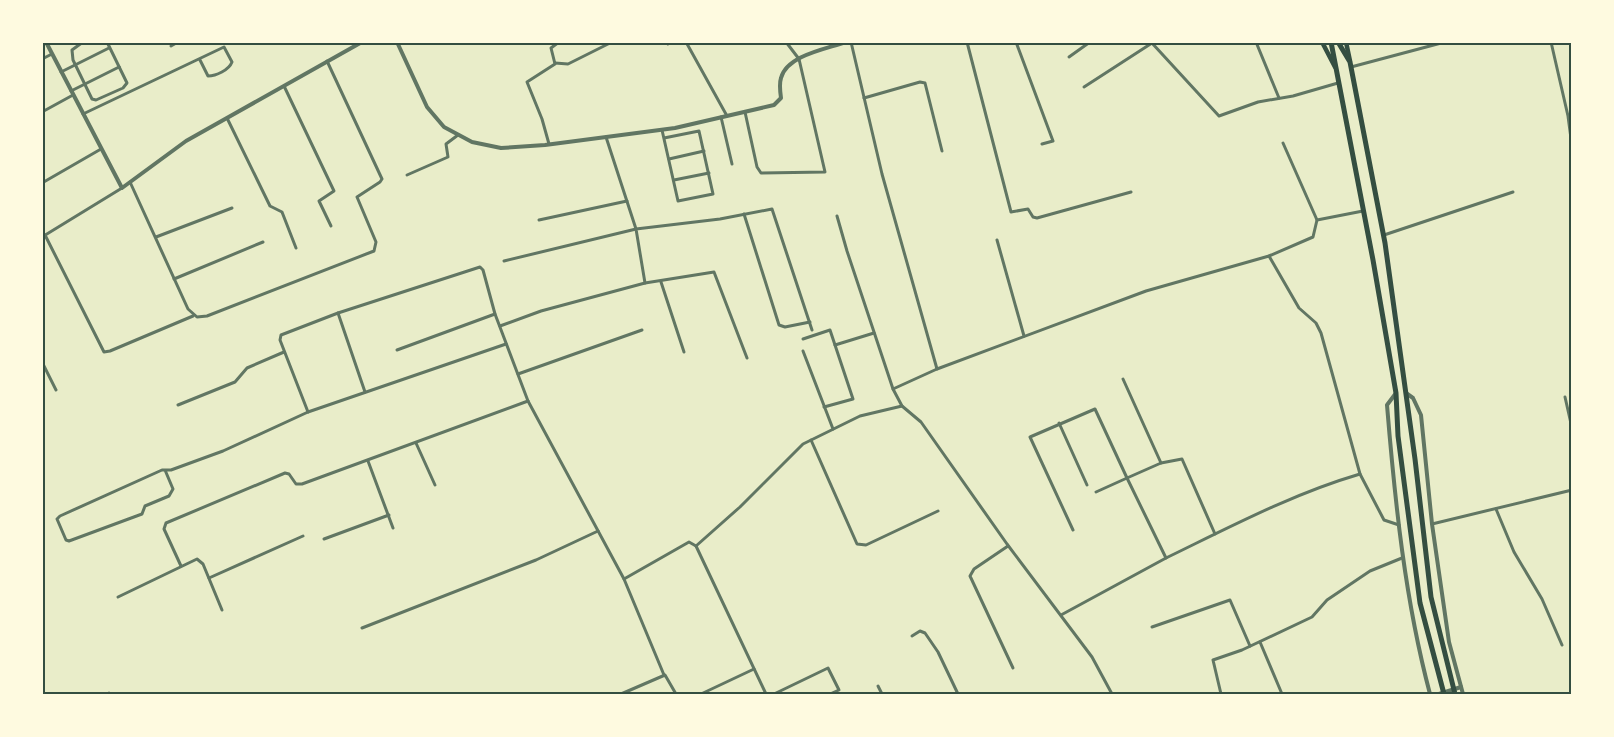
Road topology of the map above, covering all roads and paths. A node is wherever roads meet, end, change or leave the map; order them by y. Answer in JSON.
{"nodes":[{"id":1,"x":46,"y":42,"type":"edge"},
{"id":2,"x":83,"y":42,"type":"edge"},
{"id":3,"x":106,"y":42,"type":"edge"},
{"id":4,"x":178,"y":42,"type":"edge"},
{"id":5,"x":362,"y":42,"type":"edge"},
{"id":6,"x":397,"y":42,"type":"edge"},
{"id":7,"x":559,"y":42,"type":"edge"},
{"id":8,"x":612,"y":42,"type":"edge"},
{"id":9,"x":686,"y":42,"type":"edge"},
{"id":10,"x":786,"y":42,"type":"edge"},
{"id":11,"x":846,"y":42,"type":"edge"},
{"id":12,"x":851,"y":42,"type":"edge"},
{"id":13,"x":967,"y":42,"type":"edge"},
{"id":14,"x":1016,"y":42,"type":"edge"},
{"id":15,"x":1090,"y":42,"type":"edge"},
{"id":16,"x":1256,"y":42,"type":"edge"},
{"id":17,"x":1322,"y":42,"type":"edge"},
{"id":18,"x":1331,"y":42,"type":"edge"},
{"id":19,"x":1338,"y":42,"type":"edge"},
{"id":20,"x":1346,"y":42,"type":"edge"},
{"id":21,"x":1444,"y":42,"type":"edge"},
{"id":22,"x":1551,"y":42,"type":"edge"},
{"id":23,"x":1152,"y":43,"type":"edge"},
{"id":24,"x":171,"y":46,"type":"dead end"},
{"id":25,"x":109,"y":48,"type":"junction"},
{"id":26,"x":52,"y":54,"type":"junction"},
{"id":27,"x":1070,"y":57,"type":"dead end"},
{"id":28,"x":42,"y":59,"type":"edge"},
{"id":29,"x":798,"y":59,"type":"junction"},
{"id":30,"x":200,"y":60,"type":"junction"},
{"id":31,"x":327,"y":62,"type":"junction"},
{"id":32,"x":555,"y":63,"type":"junction"},
{"id":33,"x":1351,"y":64,"type":"junction"},
{"id":34,"x":75,"y":65,"type":"junction"},
{"id":35,"x":119,"y":68,"type":"junction"},
{"id":36,"x":1335,"y":68,"type":"junction"},
{"id":37,"x":61,"y":72,"type":"junction"},
{"id":38,"x":1338,"y":83,"type":"junction"},
{"id":39,"x":84,"y":84,"type":"junction"},
{"id":40,"x":284,"y":86,"type":"junction"},
{"id":41,"x":1084,"y":87,"type":"dead end"},
{"id":42,"x":72,"y":93,"type":"junction"},
{"id":43,"x":864,"y":98,"type":"junction"},
{"id":44,"x":1279,"y":98,"type":"junction"},
{"id":45,"x":42,"y":112,"type":"edge"},
{"id":46,"x":745,"y":112,"type":"junction"},
{"id":47,"x":83,"y":114,"type":"junction"},
{"id":48,"x":727,"y":116,"type":"junction"},
{"id":49,"x":721,"y":117,"type":"junction"},
{"id":50,"x":227,"y":118,"type":"junction"},
{"id":51,"x":662,"y":130,"type":"junction"},
{"id":52,"x":458,"y":134,"type":"junction"},
{"id":53,"x":606,"y":137,"type":"junction"},
{"id":54,"x":664,"y":138,"type":"junction"},
{"id":55,"x":1283,"y":142,"type":"dead end"},
{"id":56,"x":549,"y":144,"type":"junction"},
{"id":57,"x":1042,"y":144,"type":"dead end"},
{"id":58,"x":1572,"y":146,"type":"edge"},
{"id":59,"x":101,"y":149,"type":"junction"},
{"id":60,"x":704,"y":151,"type":"junction"},
{"id":61,"x":942,"y":151,"type":"dead end"},
{"id":62,"x":669,"y":159,"type":"junction"},
{"id":63,"x":732,"y":164,"type":"dead end"},
{"id":64,"x":708,"y":173,"type":"junction"},
{"id":65,"x":407,"y":175,"type":"dead end"},
{"id":66,"x":674,"y":180,"type":"junction"},
{"id":67,"x":130,"y":182,"type":"junction"},
{"id":68,"x":42,"y":183,"type":"edge"},
{"id":69,"x":122,"y":188,"type":"junction"},
{"id":70,"x":1131,"y":192,"type":"dead end"},
{"id":71,"x":1513,"y":192,"type":"dead end"},
{"id":72,"x":627,"y":201,"type":"junction"},
{"id":73,"x":232,"y":208,"type":"dead end"},
{"id":74,"x":1364,"y":211,"type":"junction"},
{"id":75,"x":744,"y":214,"type":"junction"},
{"id":76,"x":837,"y":216,"type":"dead end"},
{"id":77,"x":539,"y":220,"type":"dead end"},
{"id":78,"x":1318,"y":220,"type":"junction"},
{"id":79,"x":331,"y":226,"type":"dead end"},
{"id":80,"x":636,"y":229,"type":"junction"},
{"id":81,"x":44,"y":236,"type":"edge"},
{"id":82,"x":1383,"y":236,"type":"junction"},
{"id":83,"x":156,"y":237,"type":"junction"},
{"id":84,"x":997,"y":240,"type":"dead end"},
{"id":85,"x":263,"y":242,"type":"dead end"},
{"id":86,"x":296,"y":248,"type":"dead end"},
{"id":87,"x":1269,"y":256,"type":"junction"},
{"id":88,"x":504,"y":260,"type":"dead end"},
{"id":89,"x":174,"y":278,"type":"junction"},
{"id":90,"x":661,"y":282,"type":"junction"},
{"id":91,"x":645,"y":283,"type":"junction"},
{"id":92,"x":338,"y":313,"type":"junction"},
{"id":93,"x":495,"y":314,"type":"junction"},
{"id":94,"x":193,"y":316,"type":"junction"},
{"id":95,"x":810,"y":322,"type":"junction"},
{"id":96,"x":500,"y":326,"type":"junction"},
{"id":97,"x":642,"y":330,"type":"dead end"},
{"id":98,"x":812,"y":330,"type":"dead end"},
{"id":99,"x":874,"y":332,"type":"junction"},
{"id":100,"x":1024,"y":336,"type":"junction"},
{"id":101,"x":803,"y":339,"type":"dead end"},
{"id":102,"x":506,"y":344,"type":"junction"},
{"id":103,"x":834,"y":345,"type":"junction"},
{"id":104,"x":397,"y":350,"type":"dead end"},
{"id":105,"x":803,"y":351,"type":"dead end"},
{"id":106,"x":284,"y":352,"type":"junction"},
{"id":107,"x":684,"y":352,"type":"dead end"},
{"id":108,"x":747,"y":358,"type":"dead end"},
{"id":109,"x":42,"y":362,"type":"edge"},
{"id":110,"x":936,"y":369,"type":"junction"},
{"id":111,"x":518,"y":374,"type":"junction"},
{"id":112,"x":1123,"y":379,"type":"dead end"},
{"id":113,"x":893,"y":389,"type":"junction"},
{"id":114,"x":56,"y":390,"type":"dead end"},
{"id":115,"x":365,"y":392,"type":"junction"},
{"id":116,"x":1404,"y":392,"type":"junction"},
{"id":117,"x":1396,"y":393,"type":"junction"},
{"id":118,"x":1565,"y":396,"type":"dead end"},
{"id":119,"x":528,"y":401,"type":"junction"},
{"id":120,"x":178,"y":405,"type":"dead end"},
{"id":121,"x":902,"y":406,"type":"junction"},
{"id":122,"x":824,"y":407,"type":"junction"},
{"id":123,"x":308,"y":412,"type":"junction"},
{"id":124,"x":1059,"y":423,"type":"junction"},
{"id":125,"x":1572,"y":428,"type":"edge"},
{"id":126,"x":833,"y":430,"type":"junction"},
{"id":127,"x":811,"y":440,"type":"junction"},
{"id":128,"x":416,"y":443,"type":"junction"},
{"id":129,"x":368,"y":461,"type":"junction"},
{"id":130,"x":1161,"y":463,"type":"junction"},
{"id":131,"x":165,"y":470,"type":"junction"},
{"id":132,"x":1360,"y":474,"type":"junction"},
{"id":133,"x":1127,"y":478,"type":"junction"},
{"id":134,"x":435,"y":485,"type":"dead end"},
{"id":135,"x":1087,"y":486,"type":"dead end"},
{"id":136,"x":1572,"y":490,"type":"edge"},
{"id":137,"x":1096,"y":492,"type":"dead end"},
{"id":138,"x":1496,"y":509,"type":"junction"},
{"id":139,"x":938,"y":511,"type":"dead end"},
{"id":140,"x":389,"y":515,"type":"junction"},
{"id":141,"x":1432,"y":524,"type":"junction"},
{"id":142,"x":1399,"y":525,"type":"junction"},
{"id":143,"x":394,"y":528,"type":"dead end"},
{"id":144,"x":1073,"y":530,"type":"dead end"},
{"id":145,"x":598,"y":531,"type":"junction"},
{"id":146,"x":1216,"y":534,"type":"junction"},
{"id":147,"x":303,"y":536,"type":"dead end"},
{"id":148,"x":324,"y":539,"type":"dead end"},
{"id":149,"x":696,"y":546,"type":"junction"},
{"id":150,"x":1008,"y":546,"type":"junction"},
{"id":151,"x":1166,"y":558,"type":"junction"},
{"id":152,"x":1402,"y":558,"type":"junction"},
{"id":153,"x":181,"y":566,"type":"junction"},
{"id":154,"x":208,"y":578,"type":"junction"},
{"id":155,"x":624,"y":579,"type":"junction"},
{"id":156,"x":118,"y":597,"type":"dead end"},
{"id":157,"x":222,"y":610,"type":"dead end"},
{"id":158,"x":1061,"y":616,"type":"junction"},
{"id":159,"x":1152,"y":627,"type":"dead end"},
{"id":160,"x":362,"y":628,"type":"dead end"},
{"id":161,"x":912,"y":636,"type":"dead end"},
{"id":162,"x":1260,"y":642,"type":"junction"},
{"id":163,"x":1562,"y":645,"type":"dead end"},
{"id":164,"x":1250,"y":646,"type":"junction"},
{"id":165,"x":1014,"y":668,"type":"dead end"},
{"id":166,"x":754,"y":669,"type":"junction"},
{"id":167,"x":664,"y":675,"type":"junction"},
{"id":168,"x":878,"y":686,"type":"dead end"},
{"id":169,"x":1461,"y":687,"type":"junction"},
{"id":170,"x":839,"y":690,"type":"junction"},
{"id":171,"x":620,"y":694,"type":"edge"},
{"id":172,"x":676,"y":694,"type":"edge"},
{"id":173,"x":701,"y":694,"type":"edge"},
{"id":174,"x":766,"y":694,"type":"edge"},
{"id":175,"x":774,"y":694,"type":"edge"},
{"id":176,"x":830,"y":694,"type":"edge"},
{"id":177,"x":841,"y":694,"type":"edge"},
{"id":178,"x":882,"y":694,"type":"edge"},
{"id":179,"x":958,"y":694,"type":"edge"},
{"id":180,"x":1112,"y":694,"type":"edge"},
{"id":181,"x":1221,"y":694,"type":"edge"},
{"id":182,"x":1282,"y":694,"type":"edge"},
{"id":183,"x":1430,"y":694,"type":"edge"},
{"id":184,"x":1440,"y":694,"type":"edge"},
{"id":185,"x":1444,"y":694,"type":"edge"},
{"id":186,"x":1455,"y":694,"type":"edge"},
{"id":187,"x":1463,"y":694,"type":"edge"}],
"edges":[{"from":1,"to":26,"type":"street"},
{"from":2,"to":34,"type":"street"},
{"from":3,"to":25,"type":"street"},
{"from":4,"to":24,"type":"street"},
{"from":5,"to":31,"type":"street"},
{"from":6,"to":52,"type":"street"},
{"from":7,"to":32,"type":"street"},
{"from":8,"to":32,"type":"street"},
{"from":9,"to":48,"type":"street"},
{"from":10,"to":29,"type":"street"},
{"from":11,"to":29,"type":"street"},
{"from":12,"to":43,"type":"street"},
{"from":13,"to":70,"type":"street"},
{"from":14,"to":57,"type":"street"},
{"from":15,"to":27,"type":"street"},
{"from":16,"to":44,"type":"street"},
{"from":17,"to":36,"type":"main road"},
{"from":18,"to":36,"type":"highway"},
{"from":19,"to":33,"type":"highway"},
{"from":20,"to":33,"type":"main road"},
{"from":21,"to":33,"type":"street"},
{"from":22,"to":58,"type":"street"},
{"from":23,"to":41,"type":"street"},
{"from":23,"to":44,"type":"street"},
{"from":25,"to":34,"type":"street"},
{"from":25,"to":35,"type":"street"},
{"from":26,"to":28,"type":"street"},
{"from":26,"to":37,"type":"street"},
{"from":29,"to":46,"type":"street"},
{"from":29,"to":46,"type":"street"},
{"from":30,"to":30,"type":"street"},
{"from":30,"to":47,"type":"street"},
{"from":31,"to":40,"type":"street"},
{"from":31,"to":94,"type":"street"},
{"from":32,"to":56,"type":"street"},
{"from":33,"to":82,"type":"highway"},
{"from":34,"to":37,"type":"street"},
{"from":34,"to":39,"type":"street"},
{"from":35,"to":39,"type":"street"},
{"from":35,"to":39,"type":"street"},
{"from":36,"to":38,"type":"highway"},
{"from":37,"to":42,"type":"street"},
{"from":38,"to":44,"type":"street"},
{"from":38,"to":74,"type":"highway"},
{"from":39,"to":42,"type":"street"},
{"from":40,"to":50,"type":"street"},
{"from":40,"to":79,"type":"street"},
{"from":42,"to":45,"type":"street"},
{"from":42,"to":47,"type":"street"},
{"from":43,"to":61,"type":"street"},
{"from":43,"to":110,"type":"street"},
{"from":46,"to":48,"type":"street"},
{"from":47,"to":59,"type":"street"},
{"from":48,"to":49,"type":"street"},
{"from":49,"to":51,"type":"street"},
{"from":49,"to":63,"type":"street"},
{"from":50,"to":67,"type":"street"},
{"from":50,"to":86,"type":"street"},
{"from":51,"to":53,"type":"street"},
{"from":51,"to":54,"type":"street"},
{"from":52,"to":56,"type":"street"},
{"from":52,"to":65,"type":"street"},
{"from":53,"to":56,"type":"street"},
{"from":53,"to":72,"type":"street"},
{"from":54,"to":60,"type":"street"},
{"from":54,"to":62,"type":"street"},
{"from":55,"to":78,"type":"street"},
{"from":59,"to":68,"type":"street"},
{"from":59,"to":69,"type":"street"},
{"from":60,"to":62,"type":"street"},
{"from":60,"to":64,"type":"street"},
{"from":62,"to":66,"type":"street"},
{"from":64,"to":66,"type":"street"},
{"from":64,"to":66,"type":"street"},
{"from":67,"to":69,"type":"street"},
{"from":67,"to":83,"type":"street"},
{"from":69,"to":81,"type":"street"},
{"from":71,"to":82,"type":"street"},
{"from":72,"to":77,"type":"street"},
{"from":72,"to":80,"type":"street"},
{"from":73,"to":83,"type":"street"},
{"from":74,"to":78,"type":"street"},
{"from":74,"to":117,"type":"highway"},
{"from":75,"to":80,"type":"street"},
{"from":75,"to":95,"type":"street"},
{"from":75,"to":95,"type":"street"},
{"from":76,"to":99,"type":"street"},
{"from":78,"to":87,"type":"street"},
{"from":80,"to":88,"type":"street"},
{"from":80,"to":91,"type":"street"},
{"from":81,"to":94,"type":"street"},
{"from":82,"to":116,"type":"highway"},
{"from":83,"to":89,"type":"street"},
{"from":84,"to":100,"type":"street"},
{"from":85,"to":89,"type":"street"},
{"from":87,"to":100,"type":"street"},
{"from":87,"to":132,"type":"street"},
{"from":89,"to":94,"type":"street"},
{"from":90,"to":91,"type":"street"},
{"from":90,"to":107,"type":"street"},
{"from":90,"to":108,"type":"street"},
{"from":91,"to":96,"type":"street"},
{"from":92,"to":93,"type":"street"},
{"from":92,"to":106,"type":"street"},
{"from":92,"to":115,"type":"street"},
{"from":93,"to":96,"type":"street"},
{"from":93,"to":104,"type":"street"},
{"from":95,"to":98,"type":"street"},
{"from":96,"to":102,"type":"street"},
{"from":97,"to":111,"type":"street"},
{"from":99,"to":103,"type":"street"},
{"from":99,"to":113,"type":"street"},
{"from":100,"to":110,"type":"street"},
{"from":101,"to":103,"type":"street"},
{"from":102,"to":111,"type":"street"},
{"from":102,"to":115,"type":"street"},
{"from":103,"to":122,"type":"street"},
{"from":105,"to":122,"type":"street"},
{"from":106,"to":120,"type":"street"},
{"from":106,"to":123,"type":"street"},
{"from":109,"to":114,"type":"street"},
{"from":110,"to":113,"type":"street"},
{"from":111,"to":119,"type":"street"},
{"from":112,"to":130,"type":"street"},
{"from":113,"to":121,"type":"street"},
{"from":115,"to":123,"type":"street"},
{"from":116,"to":141,"type":"street"},
{"from":116,"to":186,"type":"highway"},
{"from":117,"to":142,"type":"street"},
{"from":117,"to":185,"type":"highway"},
{"from":118,"to":125,"type":"street"},
{"from":119,"to":128,"type":"street"},
{"from":119,"to":145,"type":"street"},
{"from":121,"to":126,"type":"street"},
{"from":121,"to":150,"type":"street"},
{"from":122,"to":126,"type":"street"},
{"from":123,"to":131,"type":"street"},
{"from":124,"to":133,"type":"street"},
{"from":124,"to":135,"type":"street"},
{"from":124,"to":144,"type":"street"},
{"from":126,"to":127,"type":"street"},
{"from":127,"to":139,"type":"street"},
{"from":127,"to":149,"type":"street"},
{"from":128,"to":129,"type":"street"},
{"from":128,"to":134,"type":"street"},
{"from":129,"to":140,"type":"street"},
{"from":129,"to":153,"type":"street"},
{"from":130,"to":133,"type":"street"},
{"from":130,"to":146,"type":"street"},
{"from":131,"to":131,"type":"street"},
{"from":132,"to":142,"type":"street"},
{"from":132,"to":146,"type":"street"},
{"from":133,"to":137,"type":"street"},
{"from":133,"to":151,"type":"street"},
{"from":136,"to":138,"type":"street"},
{"from":138,"to":141,"type":"street"},
{"from":138,"to":163,"type":"street"},
{"from":140,"to":143,"type":"street"},
{"from":140,"to":148,"type":"street"},
{"from":141,"to":169,"type":"street"},
{"from":142,"to":152,"type":"street"},
{"from":145,"to":155,"type":"street"},
{"from":145,"to":160,"type":"street"},
{"from":146,"to":151,"type":"street"},
{"from":147,"to":154,"type":"street"},
{"from":149,"to":155,"type":"street"},
{"from":149,"to":166,"type":"street"},
{"from":150,"to":158,"type":"street"},
{"from":150,"to":165,"type":"street"},
{"from":151,"to":158,"type":"street"},
{"from":152,"to":162,"type":"street"},
{"from":152,"to":183,"type":"street"},
{"from":153,"to":154,"type":"street"},
{"from":153,"to":156,"type":"street"},
{"from":154,"to":157,"type":"street"},
{"from":155,"to":167,"type":"street"},
{"from":158,"to":180,"type":"street"},
{"from":159,"to":164,"type":"street"},
{"from":161,"to":179,"type":"street"},
{"from":162,"to":164,"type":"street"},
{"from":162,"to":182,"type":"street"},
{"from":164,"to":181,"type":"street"},
{"from":166,"to":173,"type":"street"},
{"from":166,"to":174,"type":"street"},
{"from":167,"to":171,"type":"street"},
{"from":167,"to":172,"type":"street"},
{"from":168,"to":178,"type":"street"},
{"from":169,"to":184,"type":"street"},
{"from":169,"to":187,"type":"street"},
{"from":170,"to":175,"type":"street"},
{"from":170,"to":176,"type":"street"},
{"from":170,"to":177,"type":"street"}]}
